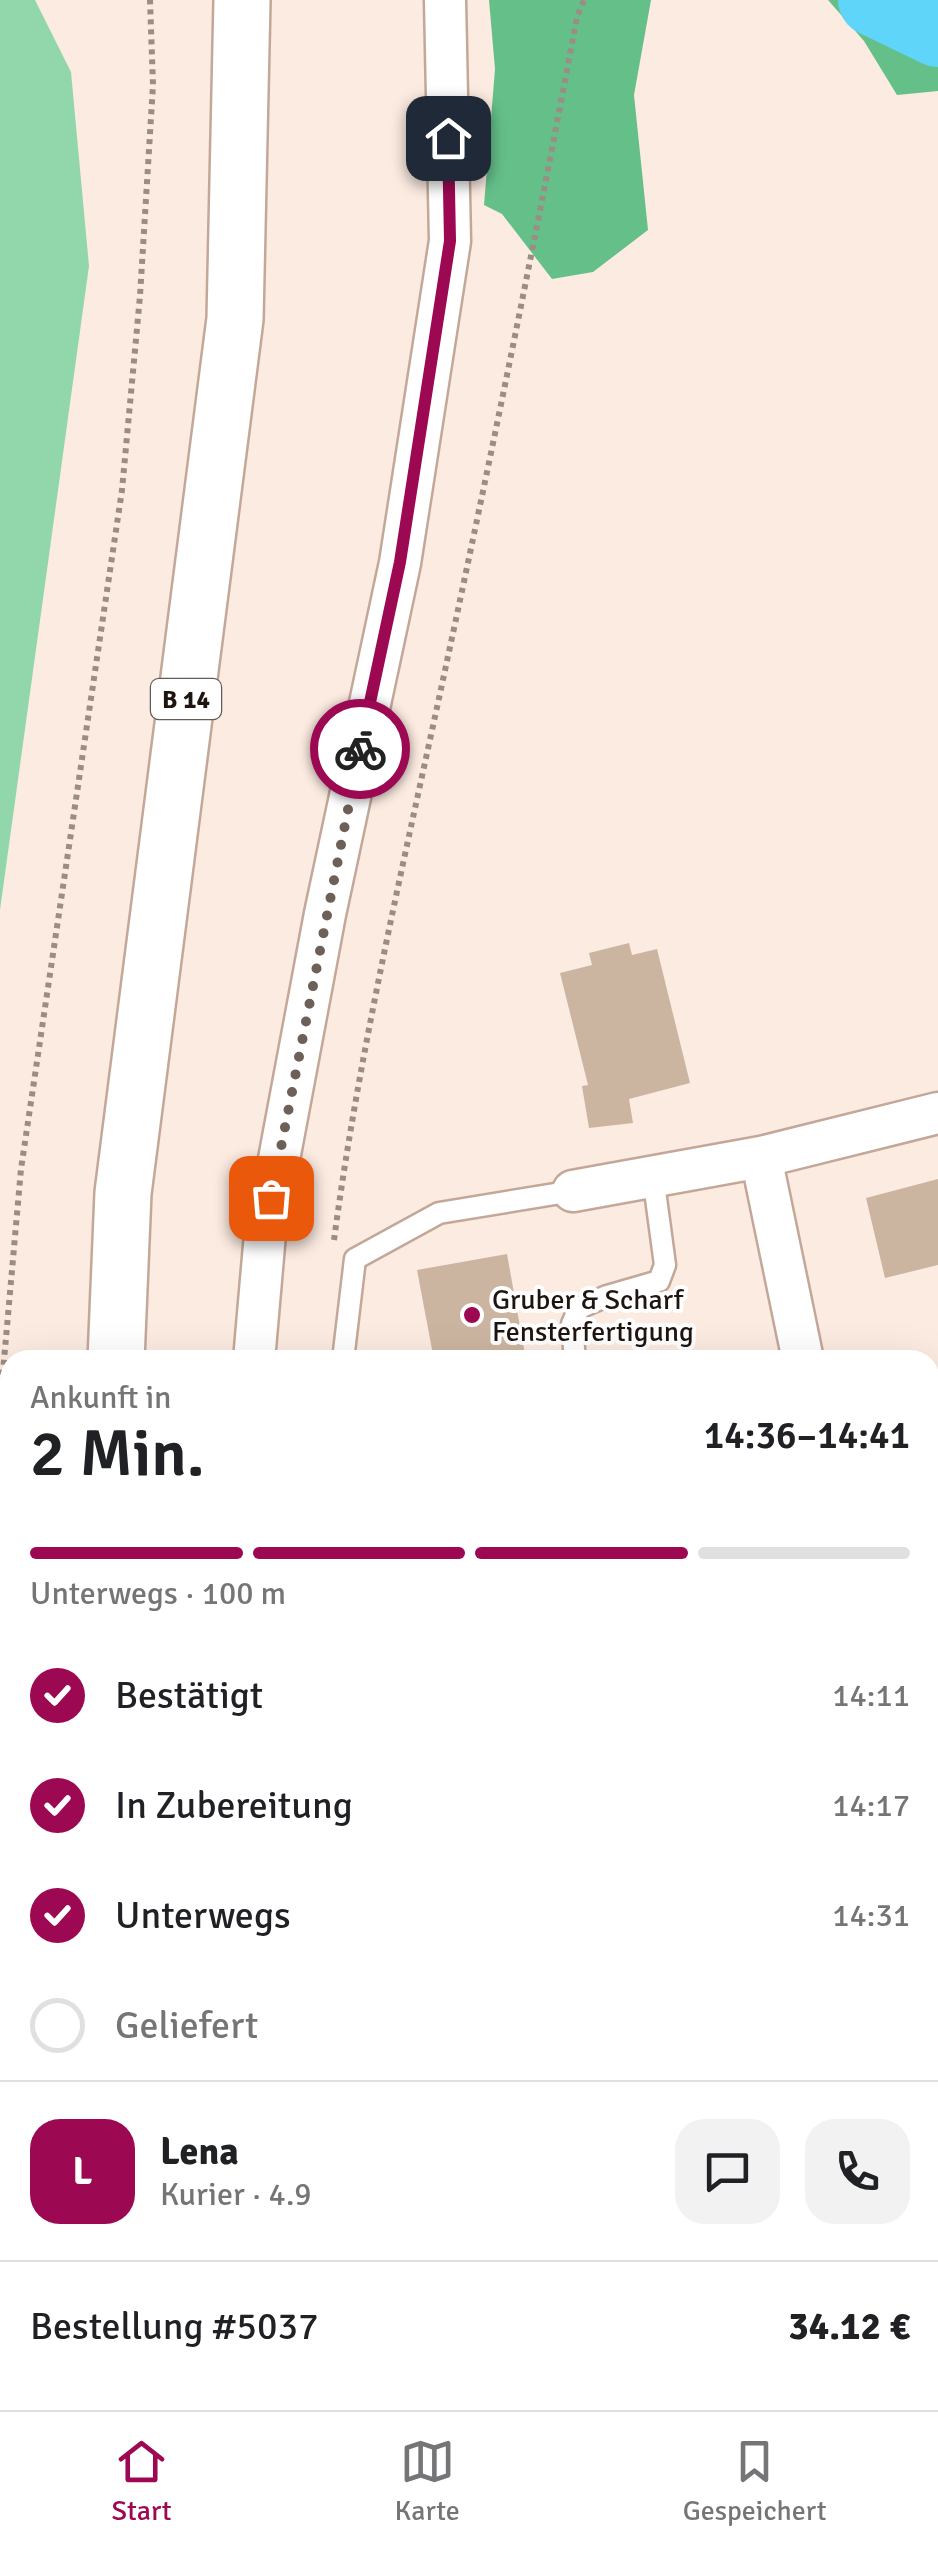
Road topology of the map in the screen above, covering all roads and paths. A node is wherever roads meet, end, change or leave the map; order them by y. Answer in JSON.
{"nodes":[{"id":1,"x":150,"y":0,"type":"edge"},
{"id":2,"x":242,"y":0,"type":"edge"},
{"id":3,"x":445,"y":0,"type":"edge"},
{"id":4,"x":584,"y":0,"type":"edge"},
{"id":5,"x":938,"y":1113,"type":"edge"},
{"id":6,"x":761,"y":1157,"type":"junction"},
{"id":7,"x":653,"y":1176,"type":"junction"},
{"id":8,"x":573,"y":1191,"type":"joint"},
{"id":9,"x":333,"y":1252,"type":"dead end"},
{"id":10,"x":5,"y":1350,"type":"edge"},
{"id":11,"x":116,"y":1350,"type":"edge"},
{"id":12,"x":255,"y":1350,"type":"edge"},
{"id":13,"x":344,"y":1350,"type":"edge"},
{"id":14,"x":573,"y":1350,"type":"edge"},
{"id":15,"x":802,"y":1350,"type":"edge"}],
"edges":[{"from":1,"to":10,"type":"path"},
{"from":2,"to":11,"type":"main road","number":"B 14"},
{"from":3,"to":12,"type":"street"},
{"from":4,"to":9,"type":"path"},
{"from":5,"to":6,"type":"street"},
{"from":6,"to":7,"type":"street"},
{"from":6,"to":15,"type":"street"},
{"from":7,"to":8,"type":"street"},
{"from":7,"to":14,"type":"lane"},
{"from":8,"to":13,"type":"lane"}]}
